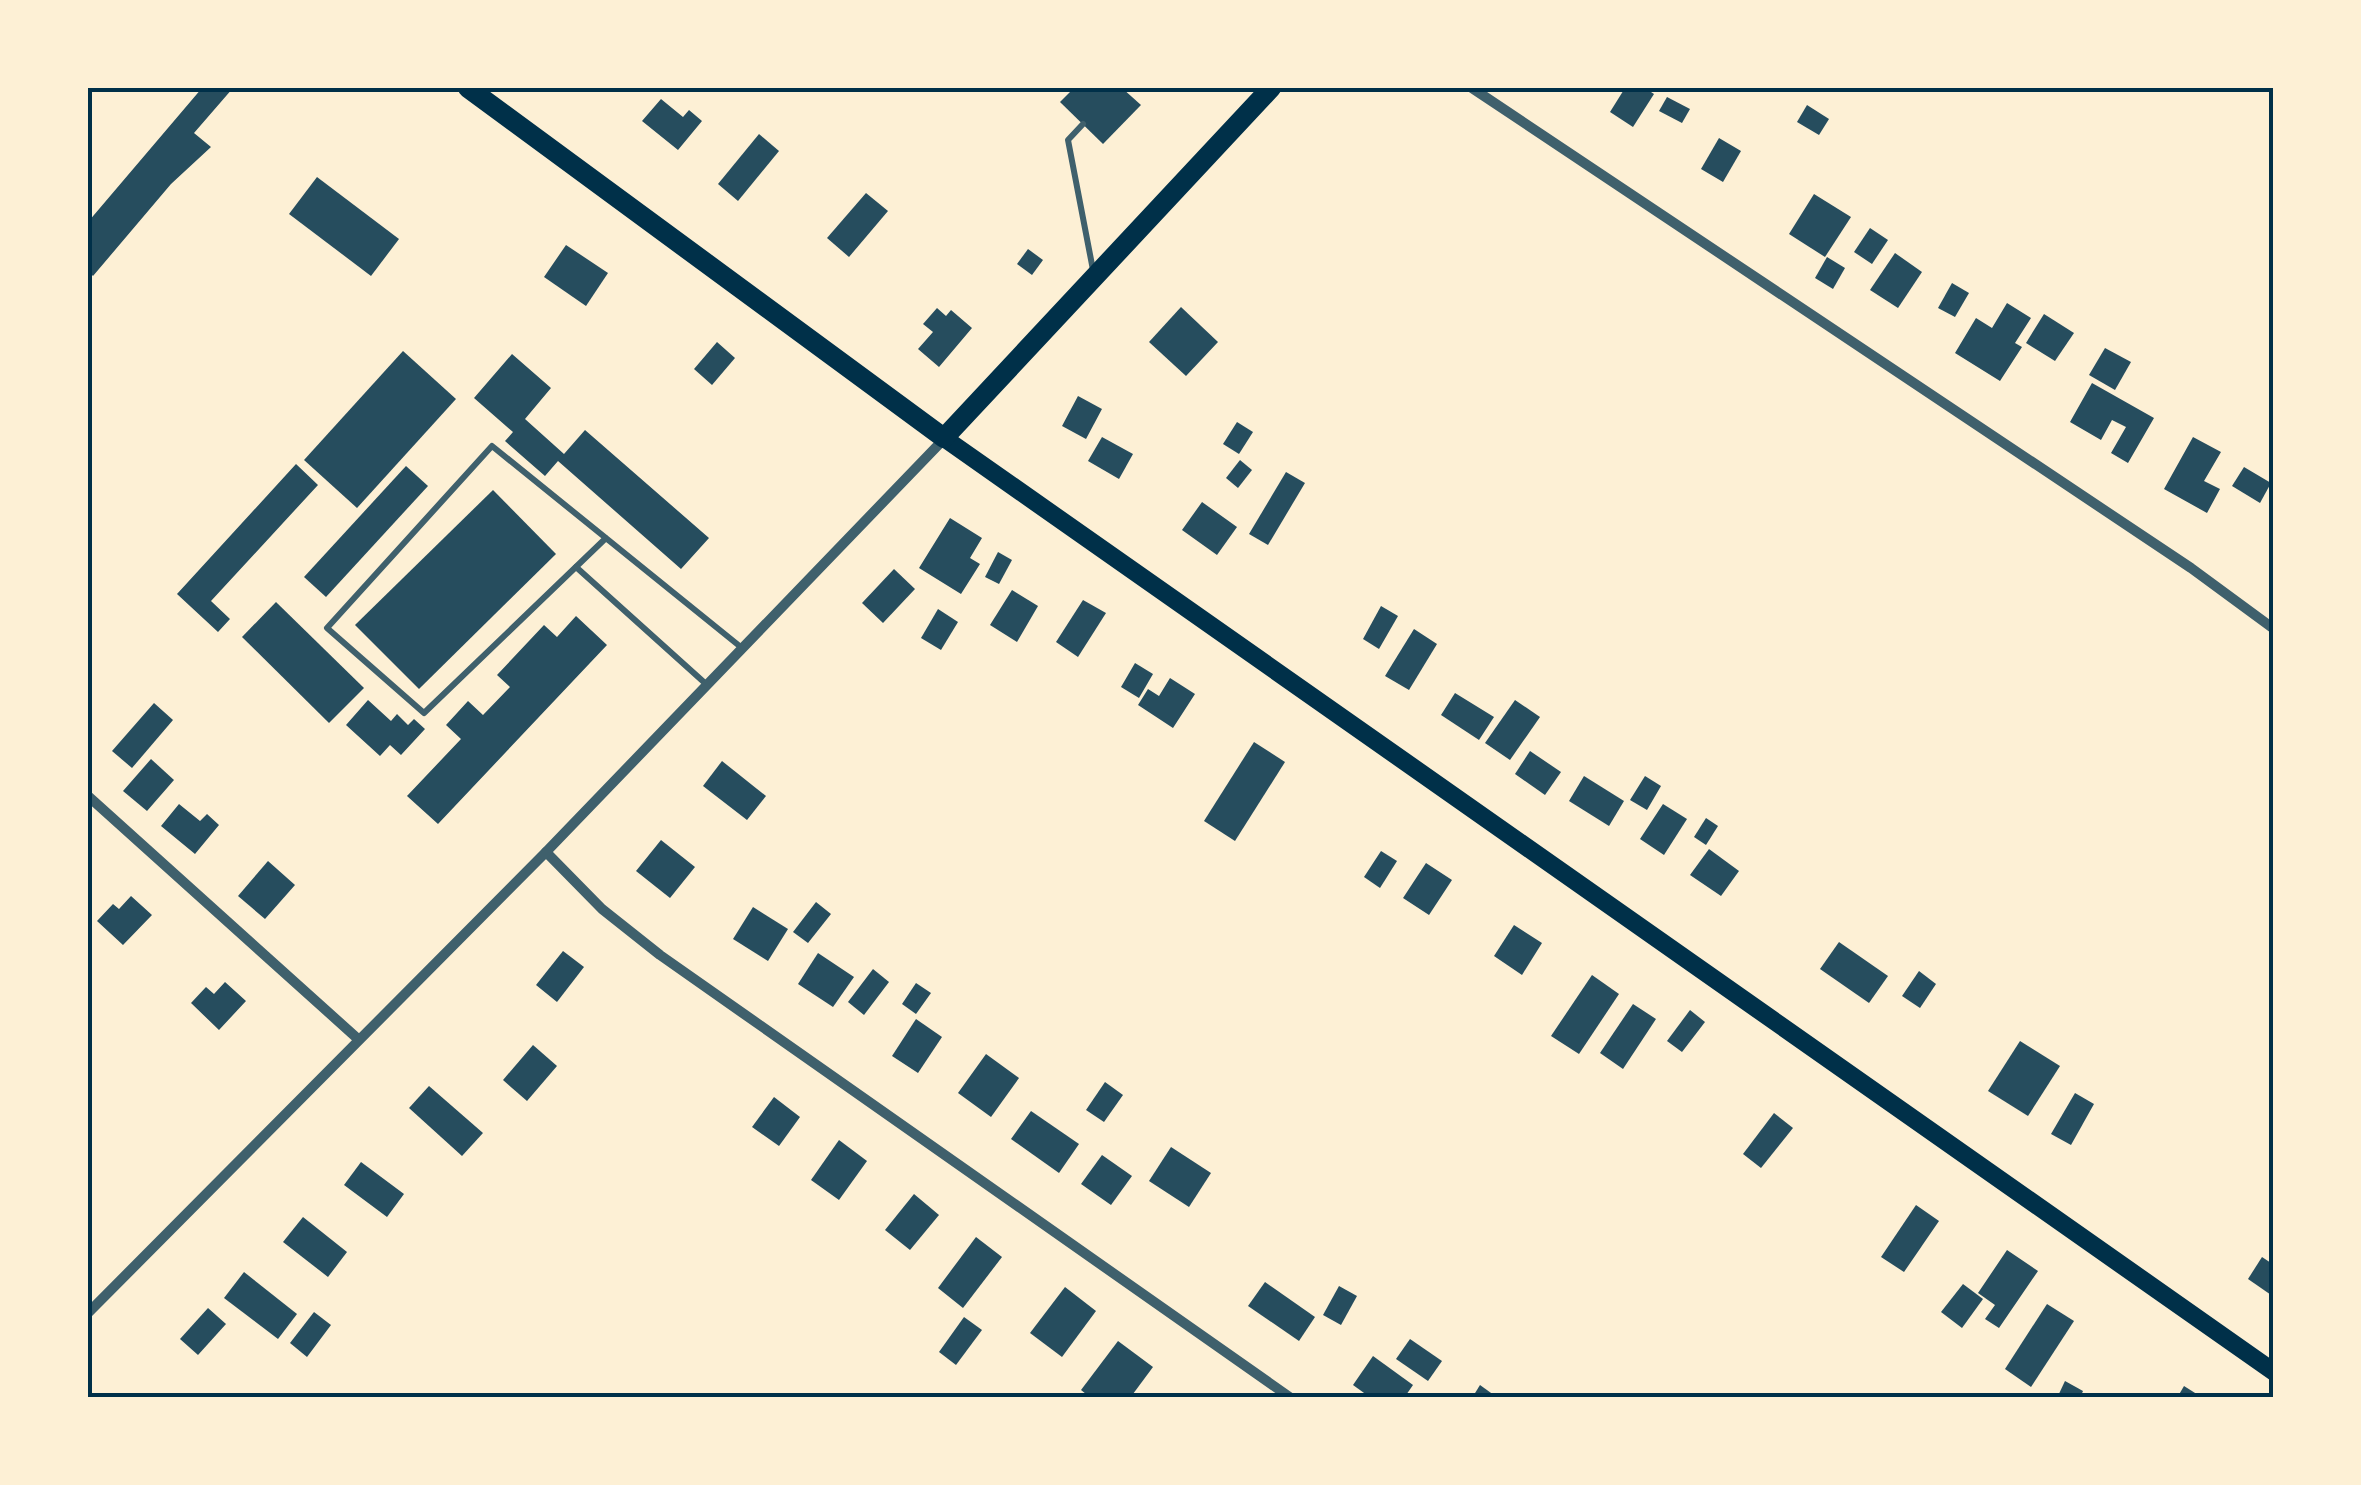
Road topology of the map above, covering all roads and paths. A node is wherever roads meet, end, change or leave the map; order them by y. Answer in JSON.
{"nodes":[{"id":1,"x":468,"y":88,"type":"edge"},
{"id":2,"x":1271,"y":88,"type":"edge"},
{"id":3,"x":1472,"y":88,"type":"edge"},
{"id":4,"x":1083,"y":124,"type":"dead end"},
{"id":5,"x":1094,"y":278,"type":"junction"},
{"id":6,"x":944,"y":438,"type":"junction"},
{"id":7,"x":606,"y":538,"type":"junction"},
{"id":8,"x":576,"y":567,"type":"junction"},
{"id":9,"x":2274,"y":629,"type":"edge"},
{"id":10,"x":742,"y":648,"type":"junction"},
{"id":11,"x":707,"y":685,"type":"junction"},
{"id":12,"x":88,"y":796,"type":"edge"},
{"id":13,"x":546,"y":852,"type":"junction"},
{"id":14,"x":358,"y":1039,"type":"junction"},
{"id":15,"x":88,"y":1313,"type":"edge"},
{"id":16,"x":2274,"y":1372,"type":"edge"},
{"id":17,"x":1292,"y":1398,"type":"edge"}],
"edges":[{"from":1,"to":6,"type":"main road"},
{"from":2,"to":5,"type":"main road"},
{"from":3,"to":9,"type":"street"},
{"from":4,"to":5,"type":"lane"},
{"from":5,"to":6,"type":"main road"},
{"from":6,"to":10,"type":"street"},
{"from":6,"to":16,"type":"main road"},
{"from":7,"to":8,"type":"lane"},
{"from":7,"to":8,"type":"lane"},
{"from":7,"to":10,"type":"lane"},
{"from":8,"to":11,"type":"lane"},
{"from":10,"to":11,"type":"street"},
{"from":11,"to":13,"type":"street"},
{"from":12,"to":14,"type":"street"},
{"from":13,"to":14,"type":"street"},
{"from":13,"to":17,"type":"street"},
{"from":14,"to":15,"type":"street"}]}
